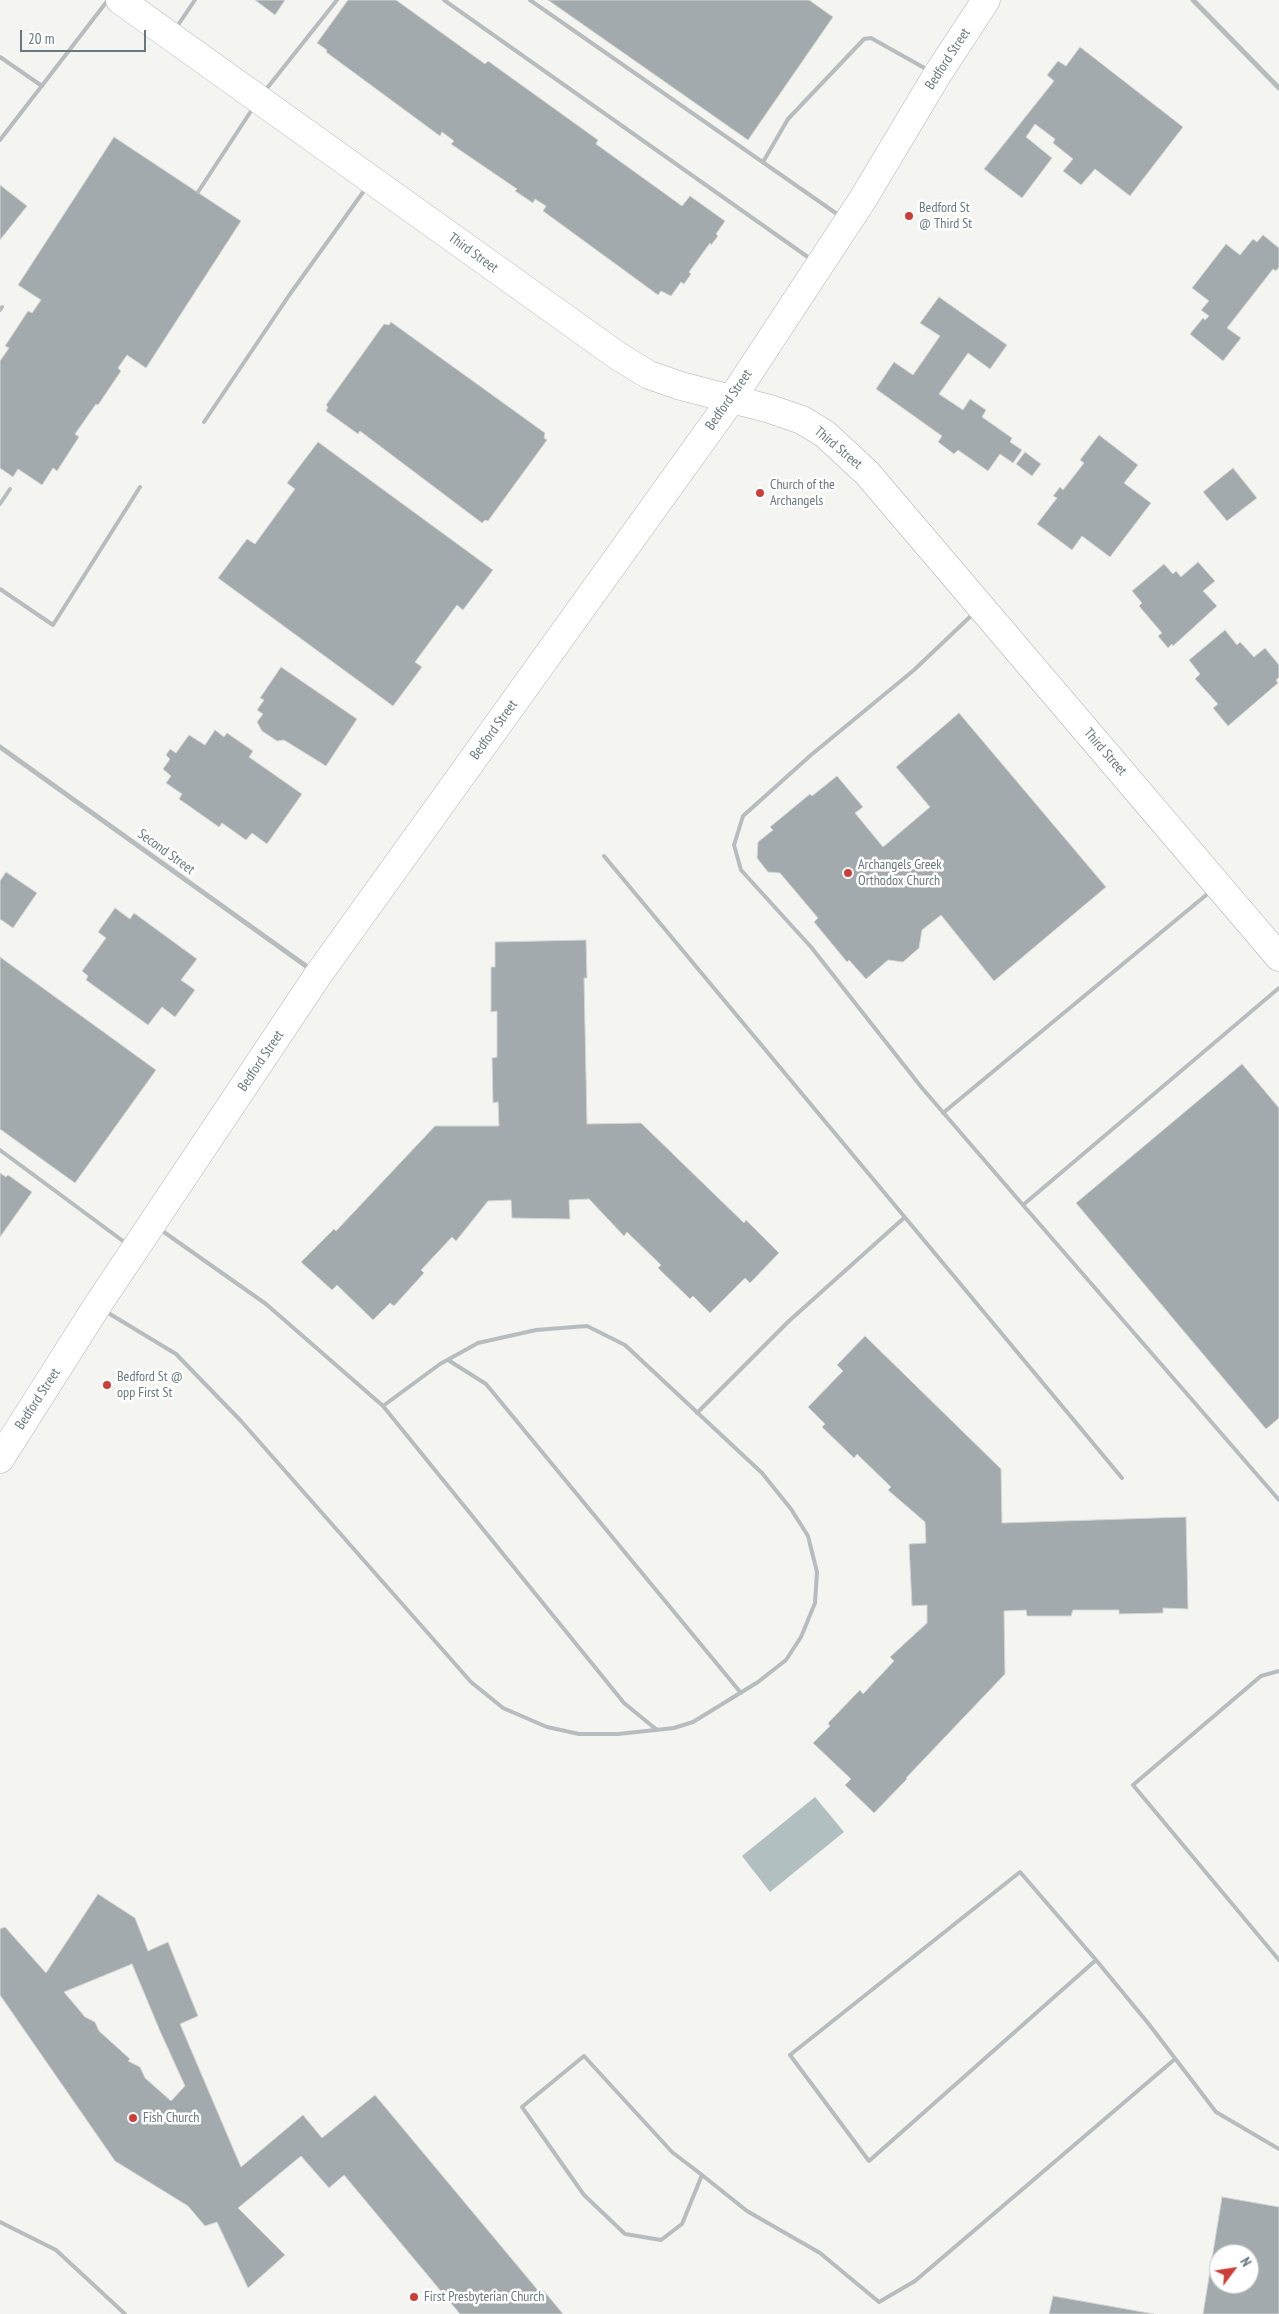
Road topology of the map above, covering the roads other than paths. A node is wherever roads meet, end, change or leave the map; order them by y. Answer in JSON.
{"nodes":[{"id":1,"x":108,"y":0,"type":"edge"},
{"id":2,"x":120,"y":0,"type":"edge"},
{"id":3,"x":195,"y":0,"type":"edge"},
{"id":4,"x":337,"y":0,"type":"edge"},
{"id":5,"x":444,"y":0,"type":"edge"},
{"id":6,"x":530,"y":0,"type":"edge"},
{"id":7,"x":986,"y":0,"type":"edge"},
{"id":8,"x":1193,"y":0,"type":"edge"},
{"id":9,"x":170,"y":36,"type":"junction"},
{"id":10,"x":0,"y":58,"type":"edge"},
{"id":11,"x":937,"y":75,"type":"junction"},
{"id":12,"x":42,"y":86,"type":"junction"},
{"id":13,"x":1279,"y":88,"type":"edge"},
{"id":14,"x":259,"y":100,"type":"junction"},
{"id":15,"x":0,"y":140,"type":"edge"},
{"id":16,"x":763,"y":162,"type":"junction"},
{"id":17,"x":372,"y":180,"type":"junction"},
{"id":18,"x":198,"y":192,"type":"dead end"},
{"id":19,"x":848,"y":222,"type":"junction"},
{"id":20,"x":820,"y":265,"type":"junction"},
{"id":21,"x":730,"y":400,"type":"junction"},
{"id":22,"x":204,"y":422,"type":"dead end"},
{"id":23,"x":140,"y":487,"type":"dead end"},
{"id":24,"x":10,"y":489,"type":"dead end"},
{"id":25,"x":0,"y":504,"type":"edge"},
{"id":26,"x":0,"y":589,"type":"edge"},
{"id":27,"x":981,"y":607,"type":"junction"},
{"id":28,"x":0,"y":747,"type":"edge"},
{"id":29,"x":604,"y":856,"type":"dead end"},
{"id":30,"x":1218,"y":885,"type":"junction"},
{"id":31,"x":1279,"y":957,"type":"edge"},
{"id":32,"x":318,"y":975,"type":"junction"},
{"id":33,"x":1279,"y":988,"type":"edge"},
{"id":34,"x":943,"y":1113,"type":"junction"},
{"id":35,"x":0,"y":1150,"type":"edge"},
{"id":36,"x":1023,"y":1205,"type":"junction"},
{"id":37,"x":905,"y":1217,"type":"junction"},
{"id":38,"x":152,"y":1223,"type":"junction"},
{"id":39,"x":135,"y":1249,"type":"junction"},
{"id":40,"x":97,"y":1306,"type":"junction"},
{"id":41,"x":448,"y":1360,"type":"junction"},
{"id":42,"x":383,"y":1406,"type":"junction"},
{"id":43,"x":698,"y":1414,"type":"junction"},
{"id":44,"x":0,"y":1459,"type":"edge"},
{"id":45,"x":1122,"y":1478,"type":"dead end"},
{"id":46,"x":1279,"y":1500,"type":"edge"},
{"id":47,"x":1279,"y":1671,"type":"edge"},
{"id":48,"x":741,"y":1693,"type":"junction"},
{"id":49,"x":657,"y":1730,"type":"junction"},
{"id":50,"x":1096,"y":1960,"type":"junction"},
{"id":51,"x":1279,"y":1960,"type":"edge"},
{"id":52,"x":1176,"y":2059,"type":"junction"},
{"id":53,"x":1279,"y":2149,"type":"edge"},
{"id":54,"x":702,"y":2175,"type":"junction"},
{"id":55,"x":0,"y":2222,"type":"edge"},
{"id":56,"x":126,"y":2314,"type":"edge"}],
"edges":[{"from":1,"to":12,"type":"lane"},
{"from":2,"to":9,"type":"main road","name":"Third Street"},
{"from":3,"to":9,"type":"lane"},
{"from":4,"to":14,"type":"lane"},
{"from":5,"to":20,"type":"lane"},
{"from":6,"to":16,"type":"lane"},
{"from":7,"to":11,"type":"main road","name":"Bedford Street"},
{"from":8,"to":13,"type":"street"},
{"from":9,"to":14,"type":"main road","name":"Third Street"},
{"from":10,"to":12,"type":"lane"},
{"from":11,"to":16,"type":"lane"},
{"from":11,"to":19,"type":"main road","name":"Bedford Street"},
{"from":12,"to":15,"type":"lane"},
{"from":14,"to":17,"type":"main road","name":"Third Street"},
{"from":14,"to":18,"type":"lane"},
{"from":16,"to":19,"type":"lane"},
{"from":17,"to":21,"type":"main road","name":"Third Street"},
{"from":17,"to":22,"type":"lane"},
{"from":19,"to":20,"type":"main road","name":"Bedford Street"},
{"from":20,"to":21,"type":"main road","name":"Bedford Street"},
{"from":21,"to":27,"type":"main road","name":"Third Street"},
{"from":21,"to":32,"type":"main road","name":"Bedford Street"},
{"from":23,"to":26,"type":"lane"},
{"from":24,"to":25,"type":"lane"},
{"from":27,"to":30,"type":"main road","name":"Third Street"},
{"from":27,"to":34,"type":"lane"},
{"from":28,"to":32,"type":"street","name":"Second Street"},
{"from":29,"to":37,"type":"lane"},
{"from":30,"to":31,"type":"main road","name":"Third Street"},
{"from":30,"to":34,"type":"lane"},
{"from":32,"to":38,"type":"main road","name":"Bedford Street"},
{"from":33,"to":36,"type":"lane"},
{"from":34,"to":36,"type":"lane"},
{"from":35,"to":39,"type":"lane"},
{"from":36,"to":46,"type":"lane"},
{"from":37,"to":43,"type":"lane"},
{"from":37,"to":45,"type":"lane"},
{"from":38,"to":39,"type":"main road","name":"Bedford Street"},
{"from":38,"to":42,"type":"lane"},
{"from":39,"to":40,"type":"main road","name":"Bedford Street"},
{"from":40,"to":44,"type":"main road","name":"Bedford Street"},
{"from":40,"to":49,"type":"lane"},
{"from":41,"to":42,"type":"lane"},
{"from":41,"to":43,"type":"lane"},
{"from":41,"to":48,"type":"lane"},
{"from":42,"to":49,"type":"lane"},
{"from":43,"to":48,"type":"lane"},
{"from":47,"to":51,"type":"lane"},
{"from":48,"to":49,"type":"lane"},
{"from":50,"to":50,"type":"lane"},
{"from":50,"to":52,"type":"lane"},
{"from":52,"to":53,"type":"lane"},
{"from":52,"to":54,"type":"lane"},
{"from":54,"to":54,"type":"lane"},
{"from":55,"to":56,"type":"lane"}]}
